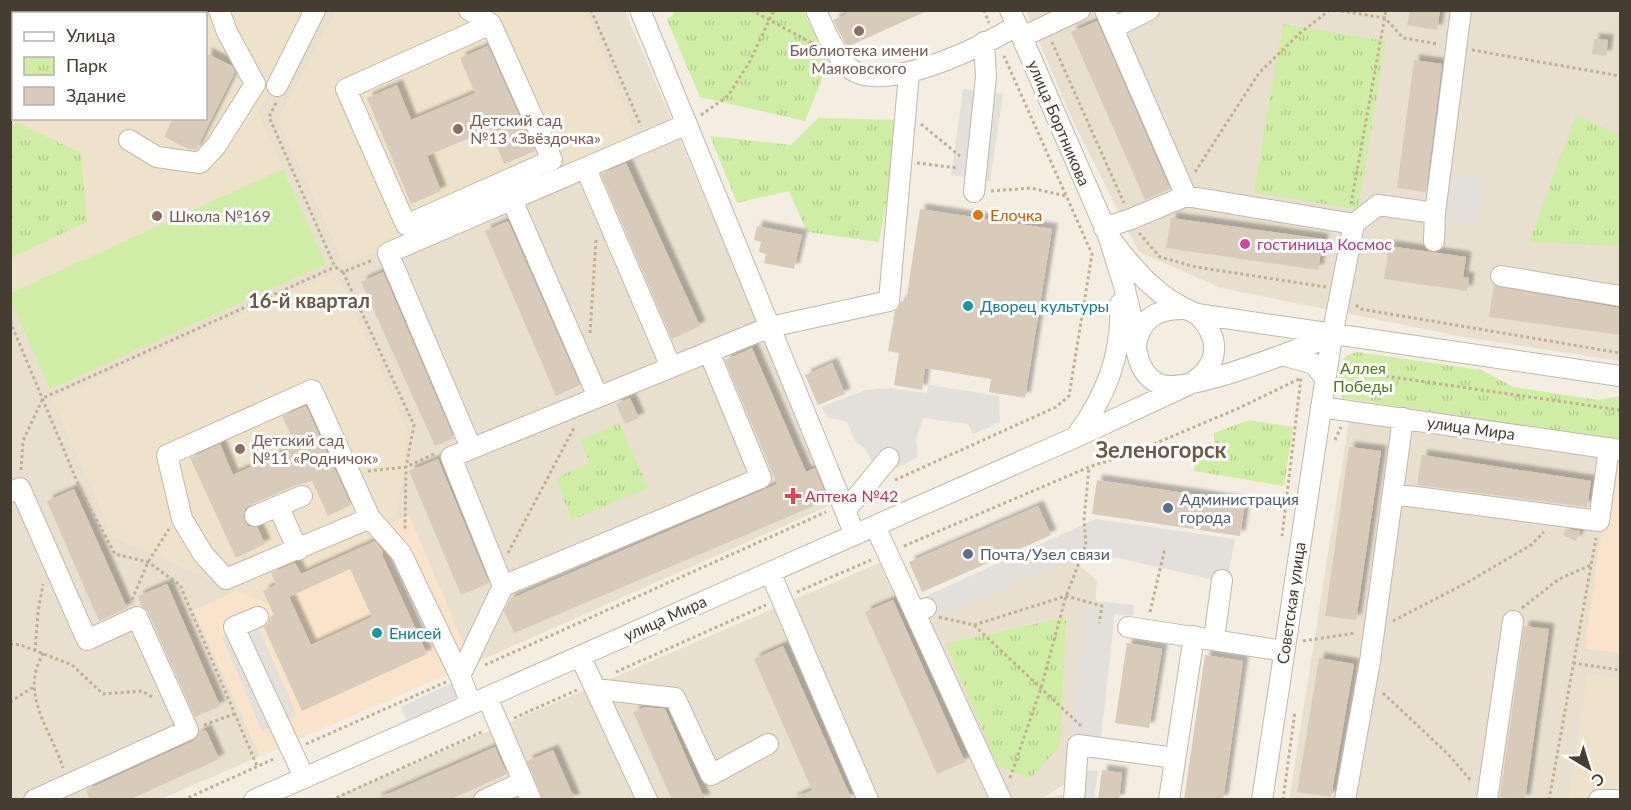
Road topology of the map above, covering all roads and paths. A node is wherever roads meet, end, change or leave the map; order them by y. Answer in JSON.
{"nodes":[{"id":1,"x":219,"y":10,"type":"edge"},
{"id":2,"x":315,"y":10,"type":"edge"},
{"id":3,"x":469,"y":10,"type":"edge"},
{"id":4,"x":591,"y":10,"type":"edge"},
{"id":5,"x":640,"y":10,"type":"edge"},
{"id":6,"x":751,"y":10,"type":"edge"},
{"id":7,"x":774,"y":10,"type":"edge"},
{"id":8,"x":816,"y":10,"type":"edge"},
{"id":9,"x":984,"y":10,"type":"edge"},
{"id":10,"x":1080,"y":10,"type":"edge"},
{"id":11,"x":1149,"y":10,"type":"edge"},
{"id":12,"x":1330,"y":10,"type":"edge"},
{"id":13,"x":1386,"y":10,"type":"edge"},
{"id":14,"x":1461,"y":10,"type":"edge"},
{"id":15,"x":1109,"y":19,"type":"edge"},
{"id":16,"x":769,"y":20,"type":"junction"},
{"id":17,"x":491,"y":24,"type":"junction"},
{"id":18,"x":1016,"y":24,"type":"edge"},
{"id":19,"x":990,"y":40,"type":"junction"},
{"id":20,"x":843,"y":59,"type":"junction"},
{"id":21,"x":909,"y":73,"type":"junction"},
{"id":22,"x":278,"y":92,"type":"joint"},
{"id":23,"x":906,"y":112,"type":"junction"},
{"id":24,"x":687,"y":124,"type":"junction"},
{"id":25,"x":129,"y":141,"type":"dead end"},
{"id":26,"x":648,"y":141,"type":"junction"},
{"id":27,"x":902,"y":161,"type":"junction"},
{"id":28,"x":586,"y":169,"type":"junction"},
{"id":29,"x":976,"y":170,"type":"junction"},
{"id":30,"x":974,"y":192,"type":"joint"},
{"id":31,"x":1066,"y":196,"type":"junction"},
{"id":32,"x":1186,"y":196,"type":"junction"},
{"id":33,"x":512,"y":200,"type":"junction"},
{"id":34,"x":1435,"y":213,"type":"junction"},
{"id":35,"x":1350,"y":224,"type":"junction"},
{"id":36,"x":1106,"y":231,"type":"junction"},
{"id":37,"x":597,"y":234,"type":"dead end"},
{"id":38,"x":1434,"y":241,"type":"dead end"},
{"id":39,"x":388,"y":253,"type":"junction"},
{"id":40,"x":335,"y":267,"type":"junction"},
{"id":41,"x":343,"y":273,"type":"junction"},
{"id":42,"x":1501,"y":276,"type":"dead end"},
{"id":43,"x":1620,"y":296,"type":"edge"},
{"id":44,"x":1361,"y":309,"type":"dead end"},
{"id":45,"x":1190,"y":312,"type":"junction"},
{"id":46,"x":10,"y":321,"type":"edge"},
{"id":47,"x":770,"y":327,"type":"junction"},
{"id":48,"x":1332,"y":336,"type":"junction"},
{"id":49,"x":590,"y":339,"type":"dead end"},
{"id":50,"x":1136,"y":343,"type":"junction"},
{"id":51,"x":709,"y":352,"type":"junction"},
{"id":52,"x":1620,"y":353,"type":"edge"},
{"id":53,"x":1282,"y":355,"type":"junction"},
{"id":54,"x":671,"y":367,"type":"junction"},
{"id":55,"x":1350,"y":371,"type":"dead end"},
{"id":56,"x":1620,"y":376,"type":"edge"},
{"id":57,"x":1325,"y":378,"type":"junction"},
{"id":58,"x":1188,"y":385,"type":"junction"},
{"id":59,"x":43,"y":398,"type":"junction"},
{"id":60,"x":593,"y":399,"type":"junction"},
{"id":61,"x":1321,"y":407,"type":"junction"},
{"id":62,"x":1620,"y":410,"type":"edge"},
{"id":63,"x":1403,"y":418,"type":"junction"},
{"id":64,"x":1076,"y":437,"type":"junction"},
{"id":65,"x":471,"y":448,"type":"junction"},
{"id":66,"x":1615,"y":449,"type":"edge"},
{"id":67,"x":437,"y":453,"type":"dead end"},
{"id":68,"x":890,"y":458,"type":"dead end"},
{"id":69,"x":406,"y":467,"type":"junction"},
{"id":70,"x":1089,"y":467,"type":"dead end"},
{"id":71,"x":349,"y":473,"type":"junction"},
{"id":72,"x":888,"y":483,"type":"dead end"},
{"id":73,"x":13,"y":490,"type":"edge"},
{"id":74,"x":1393,"y":494,"type":"junction"},
{"id":75,"x":302,"y":496,"type":"dead end"},
{"id":76,"x":278,"y":506,"type":"junction"},
{"id":77,"x":844,"y":507,"type":"junction"},
{"id":78,"x":255,"y":516,"type":"dead end"},
{"id":79,"x":1560,"y":516,"type":"junction"},
{"id":80,"x":370,"y":518,"type":"junction"},
{"id":81,"x":182,"y":519,"type":"junction"},
{"id":82,"x":1599,"y":521,"type":"junction"},
{"id":83,"x":875,"y":526,"type":"junction"},
{"id":84,"x":855,"y":535,"type":"junction"},
{"id":85,"x":1165,"y":548,"type":"dead end"},
{"id":86,"x":298,"y":550,"type":"junction"},
{"id":87,"x":400,"y":553,"type":"junction"},
{"id":88,"x":51,"y":558,"type":"junction"},
{"id":89,"x":148,"y":562,"type":"junction"},
{"id":90,"x":1591,"y":565,"type":"junction"},
{"id":91,"x":770,"y":572,"type":"junction"},
{"id":92,"x":500,"y":579,"type":"junction"},
{"id":93,"x":1222,"y":580,"type":"dead end"},
{"id":94,"x":1066,"y":596,"type":"junction"},
{"id":95,"x":921,"y":610,"type":"junction"},
{"id":96,"x":137,"y":617,"type":"junction"},
{"id":97,"x":258,"y":617,"type":"dead end"},
{"id":98,"x":1513,"y":621,"type":"joint"},
{"id":99,"x":1099,"y":623,"type":"dead end"},
{"id":100,"x":975,"y":625,"type":"junction"},
{"id":101,"x":1137,"y":628,"type":"joint"},
{"id":102,"x":1374,"y":631,"type":"junction"},
{"id":103,"x":1194,"y":636,"type":"junction"},
{"id":104,"x":1214,"y":639,"type":"junction"},
{"id":105,"x":10,"y":644,"type":"edge"},
{"id":106,"x":35,"y":651,"type":"junction"},
{"id":107,"x":1284,"y":651,"type":"junction"},
{"id":108,"x":43,"y":653,"type":"junction"},
{"id":109,"x":580,"y":656,"type":"junction"},
{"id":110,"x":1573,"y":663,"type":"junction"},
{"id":111,"x":1620,"y":670,"type":"edge"},
{"id":112,"x":460,"y":676,"type":"junction"},
{"id":113,"x":1367,"y":678,"type":"junction"},
{"id":114,"x":35,"y":686,"type":"junction"},
{"id":115,"x":1041,"y":688,"type":"junction"},
{"id":116,"x":596,"y":689,"type":"junction"},
{"id":117,"x":479,"y":700,"type":"junction"},
{"id":118,"x":10,"y":702,"type":"edge"},
{"id":119,"x":180,"y":711,"type":"junction"},
{"id":120,"x":235,"y":714,"type":"junction"},
{"id":121,"x":1081,"y":726,"type":"dead end"},
{"id":122,"x":188,"y":730,"type":"junction"},
{"id":123,"x":768,"y":744,"type":"dead end"},
{"id":124,"x":292,"y":750,"type":"junction"},
{"id":125,"x":1175,"y":758,"type":"junction"},
{"id":126,"x":257,"y":766,"type":"junction"},
{"id":127,"x":304,"y":777,"type":"junction"},
{"id":128,"x":63,"y":791,"type":"edge"},
{"id":129,"x":527,"y":791,"type":"edge"},
{"id":130,"x":1003,"y":794,"type":"edge"},
{"id":131,"x":1483,"y":795,"type":"edge"},
{"id":132,"x":34,"y":800,"type":"edge"},
{"id":133,"x":183,"y":800,"type":"edge"},
{"id":134,"x":254,"y":800,"type":"edge"},
{"id":135,"x":484,"y":800,"type":"edge"},
{"id":136,"x":647,"y":800,"type":"edge"},
{"id":137,"x":868,"y":800,"type":"edge"},
{"id":138,"x":1074,"y":800,"type":"edge"},
{"id":139,"x":1169,"y":800,"type":"edge"},
{"id":140,"x":1262,"y":800,"type":"edge"},
{"id":141,"x":1345,"y":800,"type":"edge"},
{"id":142,"x":1549,"y":800,"type":"edge"},
{"id":143,"x":1599,"y":800,"type":"edge"},
{"id":144,"x":1618,"y":800,"type":"edge"}],
"edges":[{"from":1,"to":25,"type":"street"},
{"from":2,"to":22,"type":"street"},
{"from":3,"to":17,"type":"street"},
{"from":4,"to":26,"type":"path"},
{"from":5,"to":24,"type":"street"},
{"from":6,"to":16,"type":"path"},
{"from":7,"to":16,"type":"path"},
{"from":8,"to":20,"type":"street"},
{"from":9,"to":19,"type":"path"},
{"from":10,"to":18,"type":"street"},
{"from":11,"to":15,"type":"street"},
{"from":12,"to":32,"type":"path"},
{"from":13,"to":35,"type":"path"},
{"from":14,"to":34,"type":"street"},
{"from":15,"to":32,"type":"street"},
{"from":16,"to":20,"type":"path"},
{"from":16,"to":24,"type":"path"},
{"from":17,"to":17,"type":"street"},
{"from":18,"to":19,"type":"street"},
{"from":18,"to":36,"type":"street","name":"улица Бортникова"},
{"from":19,"to":21,"type":"street"},
{"from":19,"to":29,"type":"street"},
{"from":19,"to":31,"type":"path"},
{"from":20,"to":21,"type":"street"},
{"from":21,"to":23,"type":"street"},
{"from":22,"to":40,"type":"path"},
{"from":23,"to":27,"type":"street"},
{"from":23,"to":29,"type":"path"},
{"from":24,"to":26,"type":"street"},
{"from":24,"to":47,"type":"street"},
{"from":26,"to":28,"type":"street"},
{"from":27,"to":29,"type":"path"},
{"from":27,"to":47,"type":"street"},
{"from":28,"to":33,"type":"street"},
{"from":28,"to":54,"type":"street"},
{"from":29,"to":30,"type":"street"},
{"from":30,"to":31,"type":"path"},
{"from":31,"to":72,"type":"path"},
{"from":32,"to":35,"type":"street"},
{"from":32,"to":36,"type":"street"},
{"from":33,"to":39,"type":"street"},
{"from":33,"to":60,"type":"street"},
{"from":34,"to":35,"type":"street"},
{"from":34,"to":38,"type":"street"},
{"from":35,"to":48,"type":"street","name":"Советская улица"},
{"from":36,"to":45,"type":"street"},
{"from":36,"to":50,"type":"street"},
{"from":36,"to":64,"type":"street"},
{"from":37,"to":49,"type":"path"},
{"from":39,"to":41,"type":"path"},
{"from":39,"to":65,"type":"street"},
{"from":40,"to":41,"type":"path"},
{"from":40,"to":59,"type":"path"},
{"from":41,"to":69,"type":"path"},
{"from":42,"to":43,"type":"street"},
{"from":44,"to":52,"type":"path"},
{"from":45,"to":48,"type":"street"},
{"from":45,"to":50,"type":"street"},
{"from":45,"to":58,"type":"street"},
{"from":46,"to":59,"type":"path"},
{"from":47,"to":51,"type":"street"},
{"from":47,"to":77,"type":"street"},
{"from":48,"to":53,"type":"street"},
{"from":48,"to":56,"type":"street"},
{"from":48,"to":57,"type":"street","name":"Советская улица"},
{"from":50,"to":58,"type":"street"},
{"from":50,"to":64,"type":"street"},
{"from":51,"to":54,"type":"street"},
{"from":51,"to":92,"type":"street"},
{"from":53,"to":57,"type":"street"},
{"from":53,"to":58,"type":"street"},
{"from":54,"to":60,"type":"street"},
{"from":55,"to":62,"type":"path"},
{"from":57,"to":61,"type":"street","name":"Советская улица"},
{"from":58,"to":64,"type":"street","name":"улица Мира"},
{"from":59,"to":73,"type":"path"},
{"from":59,"to":89,"type":"path"},
{"from":60,"to":65,"type":"street"},
{"from":60,"to":92,"type":"path"},
{"from":61,"to":63,"type":"street","name":"улица Мира"},
{"from":61,"to":107,"type":"street","name":"Советская улица"},
{"from":63,"to":66,"type":"street","name":"улица Мира"},
{"from":63,"to":74,"type":"street"},
{"from":64,"to":83,"type":"street","name":"улица Мира"},
{"from":65,"to":92,"type":"street"},
{"from":66,"to":82,"type":"street"},
{"from":67,"to":69,"type":"path"},
{"from":68,"to":77,"type":"street"},
{"from":69,"to":71,"type":"path"},
{"from":69,"to":87,"type":"path"},
{"from":70,"to":94,"type":"path"},
{"from":71,"to":80,"type":"street"},
{"from":71,"to":81,"type":"street"},
{"from":73,"to":88,"type":"street"},
{"from":74,"to":79,"type":"street"},
{"from":74,"to":102,"type":"street"},
{"from":75,"to":76,"type":"street"},
{"from":76,"to":78,"type":"street"},
{"from":76,"to":86,"type":"street"},
{"from":77,"to":84,"type":"street"},
{"from":77,"to":112,"type":"path"},
{"from":79,"to":82,"type":"street"},
{"from":79,"to":102,"type":"path"},
{"from":80,"to":86,"type":"street"},
{"from":80,"to":87,"type":"street"},
{"from":81,"to":86,"type":"street"},
{"from":81,"to":89,"type":"path"},
{"from":82,"to":90,"type":"path"},
{"from":83,"to":84,"type":"street","name":"улица Мира"},
{"from":83,"to":95,"type":"street"},
{"from":84,"to":91,"type":"street","name":"улица Мира"},
{"from":85,"to":101,"type":"path"},
{"from":87,"to":112,"type":"street"},
{"from":88,"to":96,"type":"street"},
{"from":88,"to":106,"type":"path"},
{"from":89,"to":96,"type":"path"},
{"from":89,"to":120,"type":"path"},
{"from":90,"to":98,"type":"path"},
{"from":90,"to":110,"type":"path"},
{"from":91,"to":109,"type":"street","name":"улица Мира"},
{"from":91,"to":137,"type":"street"},
{"from":92,"to":112,"type":"street"},
{"from":93,"to":104,"type":"street"},
{"from":94,"to":99,"type":"path"},
{"from":94,"to":100,"type":"path"},
{"from":94,"to":115,"type":"path"},
{"from":95,"to":100,"type":"path"},
{"from":95,"to":130,"type":"street"},
{"from":96,"to":119,"type":"street"},
{"from":97,"to":124,"type":"street"},
{"from":98,"to":131,"type":"street"},
{"from":100,"to":115,"type":"path"},
{"from":101,"to":103,"type":"street"},
{"from":102,"to":107,"type":"path"},
{"from":102,"to":113,"type":"street"},
{"from":103,"to":104,"type":"street"},
{"from":103,"to":125,"type":"street"},
{"from":104,"to":107,"type":"street"},
{"from":105,"to":106,"type":"path"},
{"from":106,"to":108,"type":"path"},
{"from":107,"to":140,"type":"street","name":"Советская улица"},
{"from":108,"to":114,"type":"path"},
{"from":108,"to":119,"type":"path"},
{"from":109,"to":116,"type":"street"},
{"from":109,"to":117,"type":"street","name":"улица Мира"},
{"from":110,"to":111,"type":"path"},
{"from":110,"to":142,"type":"path"},
{"from":112,"to":117,"type":"street"},
{"from":112,"to":124,"type":"path"},
{"from":113,"to":131,"type":"path"},
{"from":113,"to":141,"type":"street"},
{"from":114,"to":118,"type":"path"},
{"from":114,"to":128,"type":"path"},
{"from":115,"to":121,"type":"path"},
{"from":115,"to":130,"type":"path"},
{"from":116,"to":123,"type":"street"},
{"from":116,"to":136,"type":"street"},
{"from":117,"to":127,"type":"street","name":"улица Мира"},
{"from":117,"to":129,"type":"street"},
{"from":119,"to":122,"type":"street"},
{"from":120,"to":122,"type":"path"},
{"from":120,"to":126,"type":"path"},
{"from":122,"to":128,"type":"street"},
{"from":124,"to":126,"type":"path"},
{"from":124,"to":127,"type":"street"},
{"from":125,"to":138,"type":"street"},
{"from":125,"to":139,"type":"street"},
{"from":126,"to":133,"type":"path"},
{"from":127,"to":134,"type":"street","name":"улица Мира"},
{"from":128,"to":132,"type":"street"},
{"from":129,"to":135,"type":"street"},
{"from":143,"to":144,"type":"street"}]}
